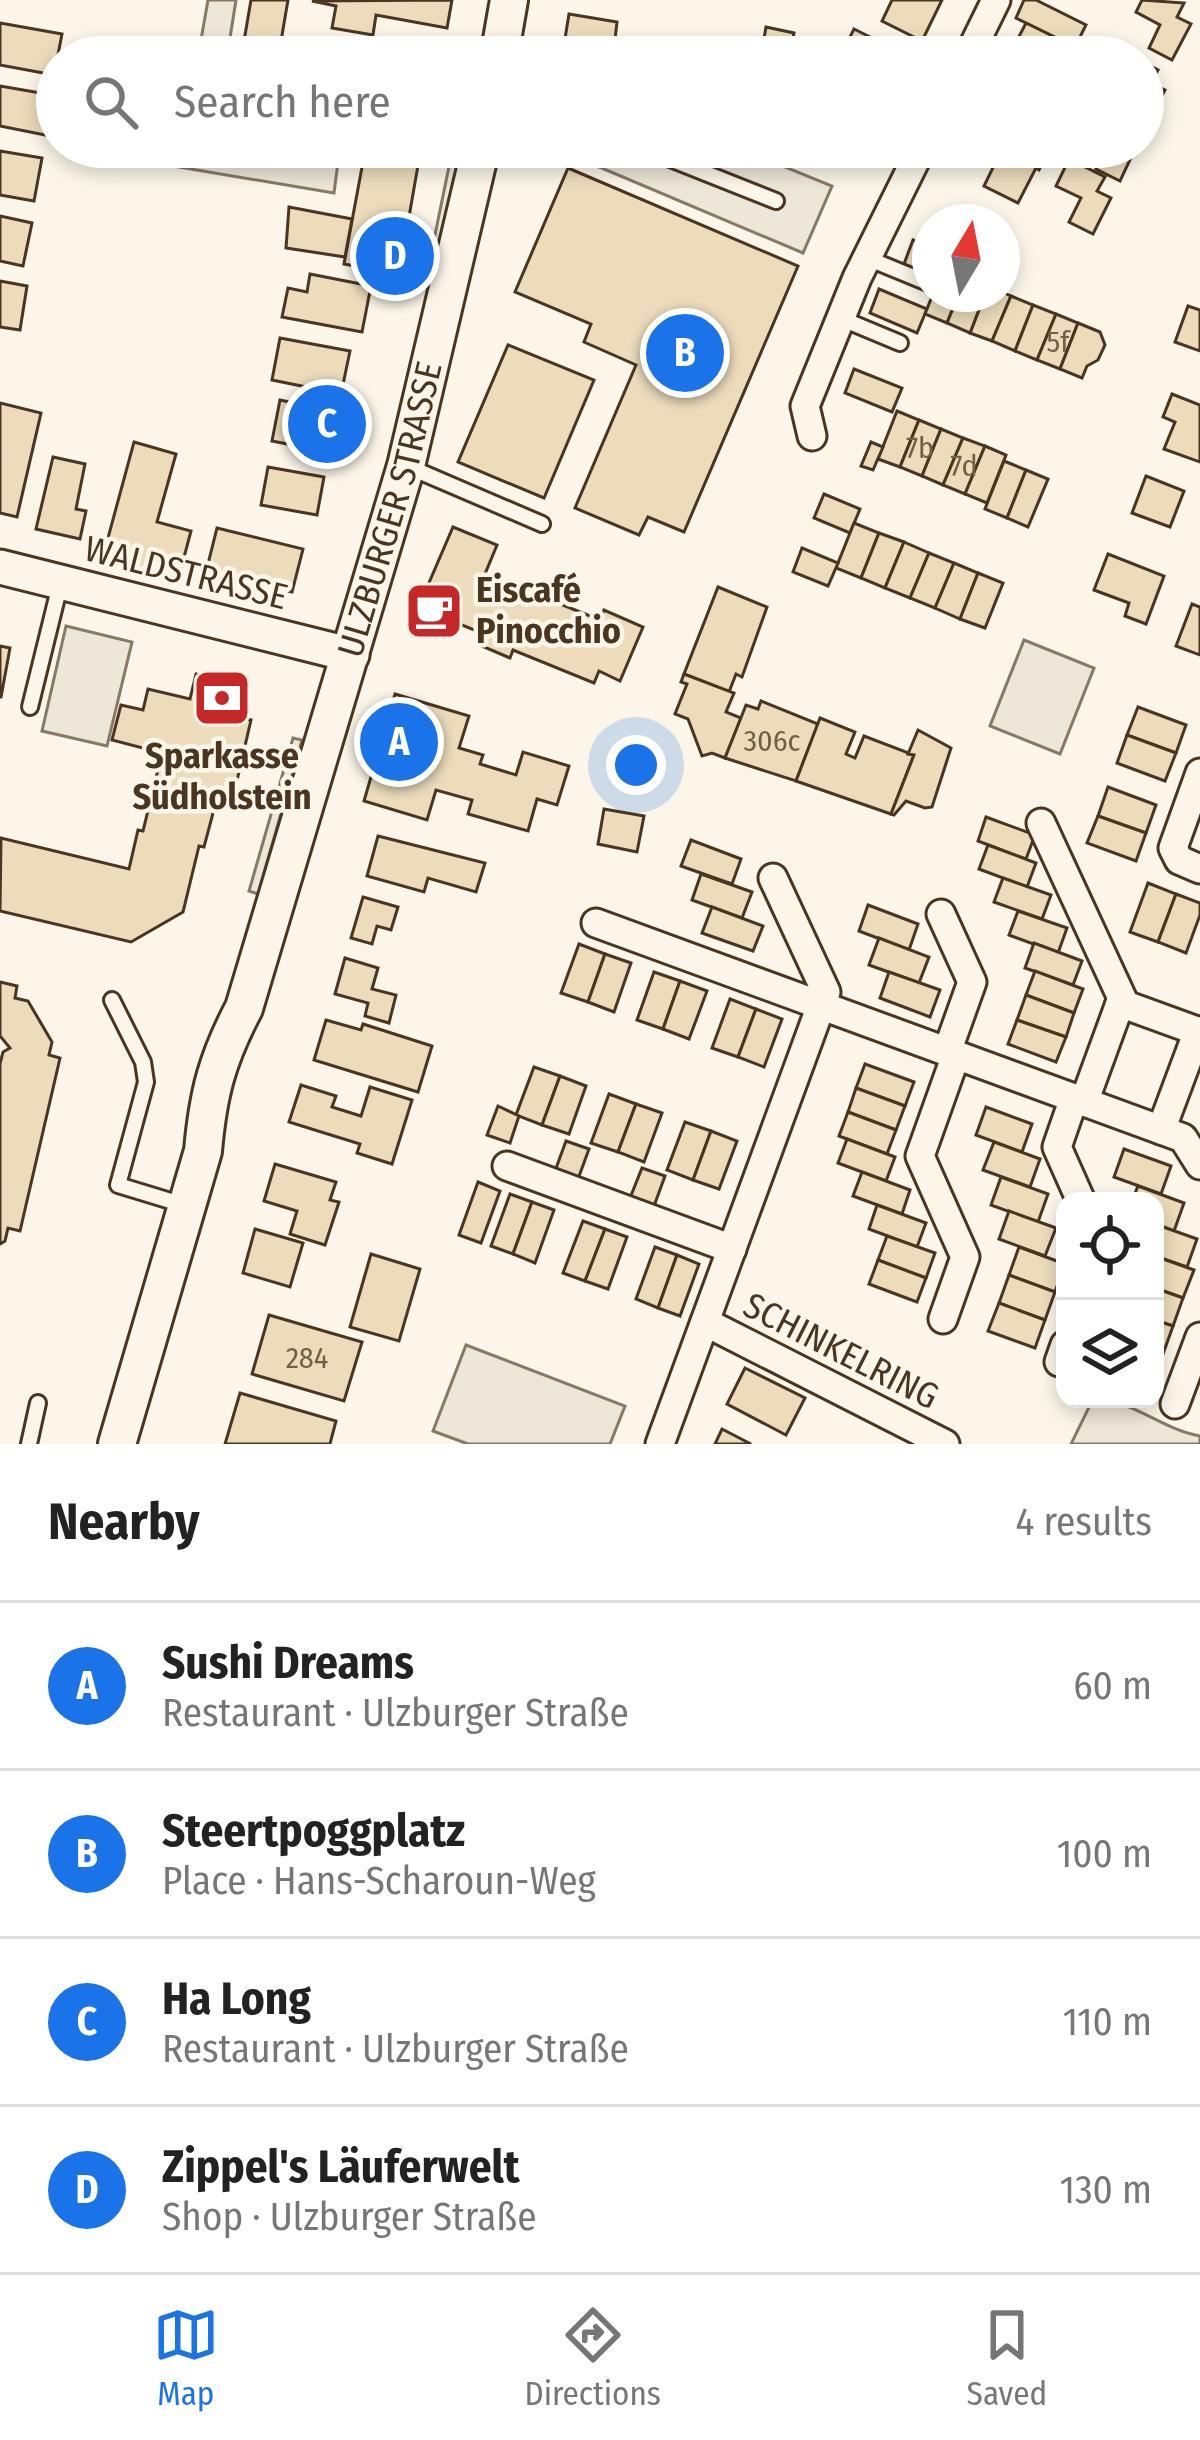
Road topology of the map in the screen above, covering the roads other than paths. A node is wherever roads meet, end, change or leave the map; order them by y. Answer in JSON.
{"nodes":[{"id":1,"x":509,"y":0,"type":"edge"},
{"id":2,"x":996,"y":0,"type":"edge"},
{"id":3,"x":503,"y":36,"type":"edge"},
{"id":4,"x":978,"y":36,"type":"edge"},
{"id":5,"x":476,"y":168,"type":"edge"},
{"id":6,"x":693,"y":168,"type":"edge"},
{"id":7,"x":912,"y":168,"type":"edge"},
{"id":8,"x":776,"y":201,"type":"dead end"},
{"id":9,"x":867,"y":258,"type":"junction"},
{"id":10,"x":912,"y":276,"type":"edge"},
{"id":11,"x":840,"y":318,"type":"junction"},
{"id":12,"x":900,"y":343,"type":"dead end"},
{"id":13,"x":812,"y":436,"type":"dead end"},
{"id":14,"x":406,"y":466,"type":"junction"},
{"id":15,"x":542,"y":524,"type":"dead end"},
{"id":16,"x":0,"y":567,"type":"edge"},
{"id":17,"x":61,"y":581,"type":"junction"},
{"id":18,"x":352,"y":656,"type":"junction"},
{"id":19,"x":30,"y":706,"type":"dead end"},
{"id":20,"x":1200,"y":773,"type":"edge"},
{"id":21,"x":1041,"y":824,"type":"dead end"},
{"id":22,"x":1200,"y":868,"type":"edge"},
{"id":23,"x":773,"y":878,"type":"dead end"},
{"id":24,"x":941,"y":914,"type":"dead end"},
{"id":25,"x":596,"y":923,"type":"dead end"},
{"id":26,"x":112,"y":1000,"type":"dead end"},
{"id":27,"x":1120,"y":1003,"type":"junction"},
{"id":28,"x":821,"y":1006,"type":"junction"},
{"id":29,"x":1199,"y":1031,"type":"edge"},
{"id":30,"x":952,"y":1053,"type":"junction"},
{"id":31,"x":1079,"y":1100,"type":"junction"},
{"id":32,"x":1161,"y":1130,"type":"junction"},
{"id":33,"x":1200,"y":1165,"type":"edge"},
{"id":34,"x":507,"y":1166,"type":"dead end"},
{"id":35,"x":1077,"y":1192,"type":"edge"},
{"id":36,"x":187,"y":1206,"type":"junction"},
{"id":37,"x":732,"y":1249,"type":"junction"},
{"id":38,"x":943,"y":1319,"type":"dead end"},
{"id":39,"x":705,"y":1322,"type":"junction"},
{"id":40,"x":1200,"y":1337,"type":"edge"},
{"id":41,"x":38,"y":1403,"type":"dead end"},
{"id":42,"x":1175,"y":1404,"type":"dead end"},
{"id":43,"x":29,"y":1444,"type":"edge"},
{"id":44,"x":117,"y":1444,"type":"edge"},
{"id":45,"x":660,"y":1444,"type":"edge"},
{"id":46,"x":945,"y":1444,"type":"edge"}],
"edges":[{"from":1,"to":3,"type":"main road"},
{"from":2,"to":4,"type":"street"},
{"from":5,"to":14,"type":"main road","name":"ULZBURGER STRASSE"},
{"from":6,"to":8,"type":"lane"},
{"from":7,"to":9,"type":"street"},
{"from":9,"to":10,"type":"lane"},
{"from":9,"to":11,"type":"street"},
{"from":11,"to":12,"type":"lane"},
{"from":11,"to":13,"type":"street"},
{"from":14,"to":15,"type":"lane"},
{"from":14,"to":18,"type":"main road","name":"ULZBURGER STRASSE"},
{"from":16,"to":17,"type":"street","name":"WALDSTRASSE"},
{"from":17,"to":18,"type":"street","name":"WALDSTRASSE"},
{"from":17,"to":19,"type":"lane"},
{"from":18,"to":36,"type":"main road","name":"ULZBURGER STRASSE"},
{"from":20,"to":22,"type":"street"},
{"from":21,"to":27,"type":"street"},
{"from":23,"to":28,"type":"street"},
{"from":24,"to":30,"type":"street","name":"SCHINKELRING"},
{"from":25,"to":28,"type":"street"},
{"from":26,"to":36,"type":"lane"},
{"from":27,"to":29,"type":"street"},
{"from":27,"to":31,"type":"street"},
{"from":28,"to":30,"type":"street"},
{"from":28,"to":37,"type":"street","name":"SCHINKELRING"},
{"from":29,"to":32,"type":"street"},
{"from":30,"to":31,"type":"street"},
{"from":30,"to":38,"type":"street","name":"SCHINKELRING"},
{"from":31,"to":32,"type":"street"},
{"from":31,"to":35,"type":"street"},
{"from":32,"to":33,"type":"street"},
{"from":34,"to":37,"type":"street","name":"SCHINKELRING"},
{"from":36,"to":44,"type":"main road","name":"ULZBURGER STRASSE"},
{"from":37,"to":39,"type":"street","name":"SCHINKELRING"},
{"from":39,"to":45,"type":"street","name":"SCHINKELRING"},
{"from":39,"to":46,"type":"street","name":"SCHINKELRING"},
{"from":40,"to":42,"type":"street"},
{"from":41,"to":43,"type":"lane"}]}
